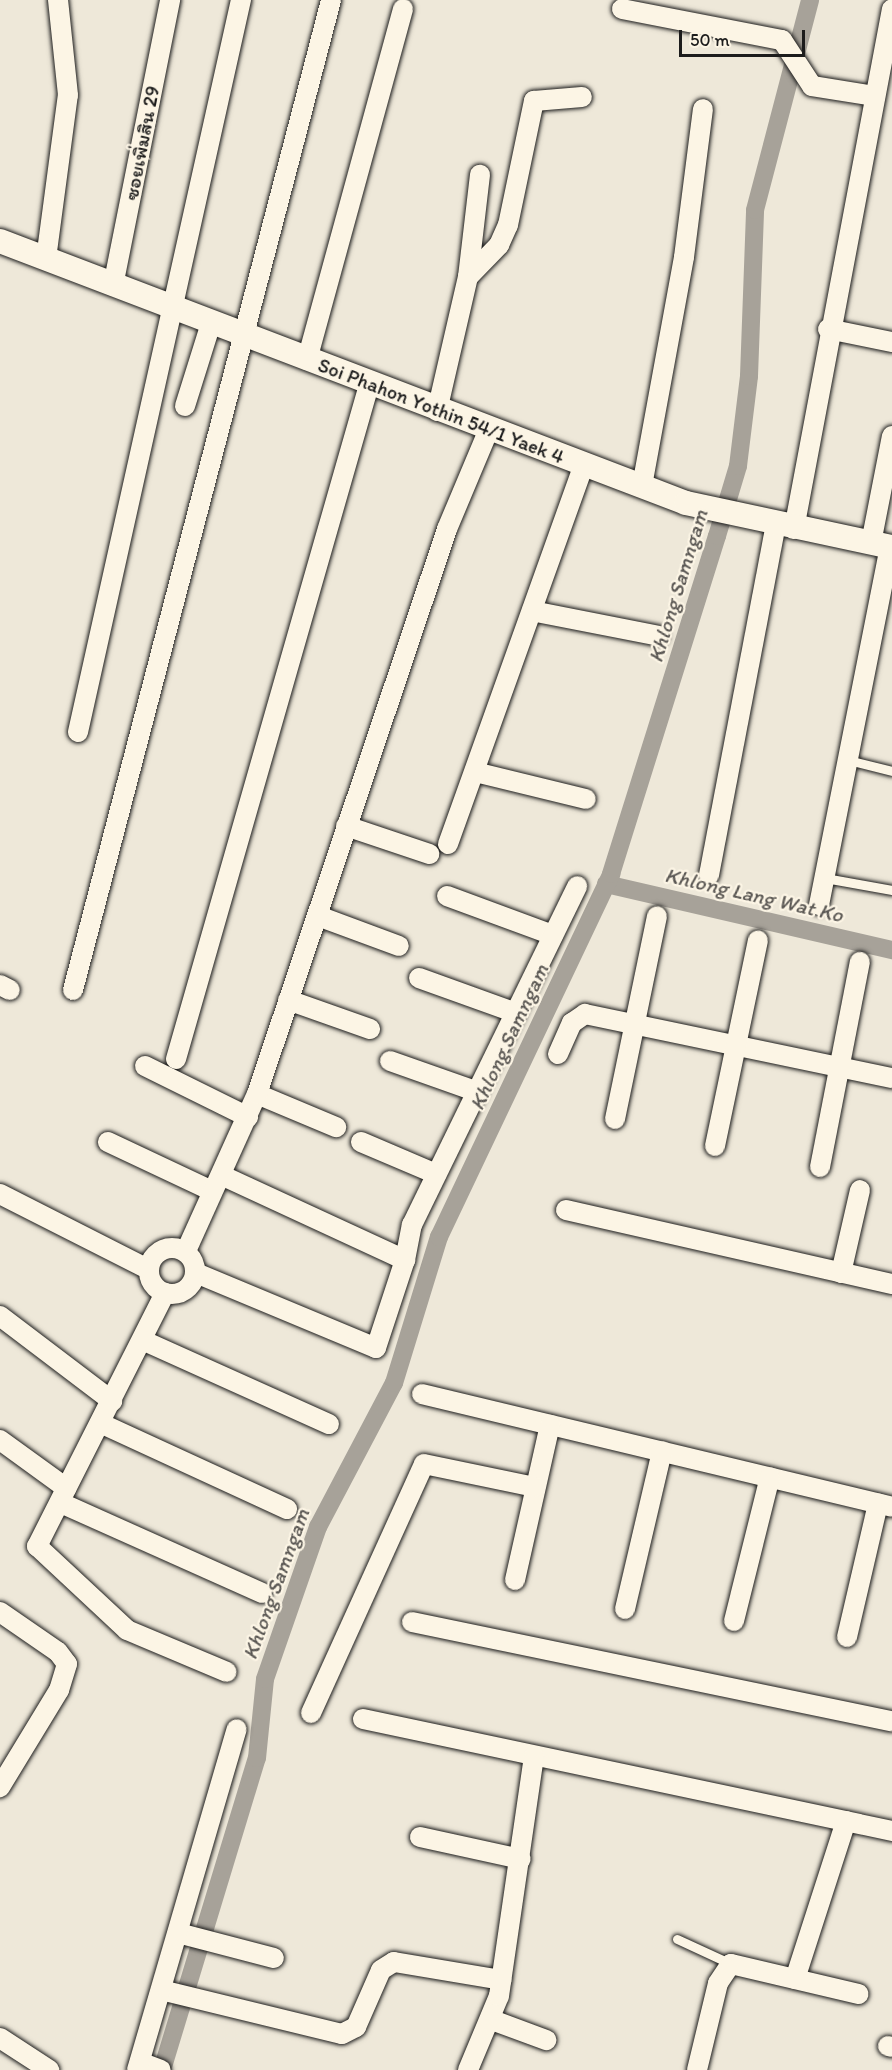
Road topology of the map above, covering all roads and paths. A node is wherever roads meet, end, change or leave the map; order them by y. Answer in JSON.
{"nodes":[{"id":1,"x":58,"y":0,"type":"edge"},
{"id":2,"x":170,"y":0,"type":"edge"},
{"id":3,"x":241,"y":0,"type":"edge"},
{"id":4,"x":331,"y":0,"type":"edge"},
{"id":5,"x":404,"y":9,"type":"dead end"},
{"id":6,"x":622,"y":9,"type":"dead end"},
{"id":7,"x":892,"y":9,"type":"edge"},
{"id":8,"x":886,"y":71,"type":"edge"},
{"id":9,"x":875,"y":96,"type":"junction"},
{"id":10,"x":582,"y":97,"type":"dead end"},
{"id":11,"x":703,"y":109,"type":"dead end"},
{"id":12,"x":480,"y":176,"type":"dead end"},
{"id":13,"x":0,"y":241,"type":"edge"},
{"id":14,"x":46,"y":259,"type":"junction"},
{"id":15,"x":468,"y":277,"type":"junction"},
{"id":16,"x":113,"y":286,"type":"junction"},
{"id":17,"x":170,"y":306,"type":"junction"},
{"id":18,"x":212,"y":323,"type":"junction"},
{"id":19,"x":828,"y":329,"type":"junction"},
{"id":20,"x":244,"y":336,"type":"junction"},
{"id":21,"x":892,"y":342,"type":"edge"},
{"id":22,"x":307,"y":360,"type":"junction"},
{"id":23,"x":369,"y":385,"type":"junction"},
{"id":24,"x":185,"y":406,"type":"dead end"},
{"id":25,"x":437,"y":411,"type":"junction"},
{"id":26,"x":489,"y":429,"type":"junction"},
{"id":27,"x":892,"y":436,"type":"edge"},
{"id":28,"x":584,"y":465,"type":"junction"},
{"id":29,"x":642,"y":486,"type":"junction"},
{"id":30,"x":785,"y":527,"type":"junction"},
{"id":31,"x":884,"y":546,"type":"edge"},
{"id":32,"x":532,"y":611,"type":"junction"},
{"id":33,"x":659,"y":636,"type":"dead end"},
{"id":34,"x":78,"y":732,"type":"dead end"},
{"id":35,"x":848,"y":760,"type":"junction"},
{"id":36,"x":892,"y":771,"type":"edge"},
{"id":37,"x":475,"y":772,"type":"junction"},
{"id":38,"x":586,"y":799,"type":"dead end"},
{"id":39,"x":346,"y":826,"type":"junction"},
{"id":40,"x":448,"y":844,"type":"dead end"},
{"id":41,"x":429,"y":854,"type":"dead end"},
{"id":42,"x":710,"y":875,"type":"dead end"},
{"id":43,"x":825,"y":878,"type":"junction"},
{"id":44,"x":577,"y":886,"type":"dead end"},
{"id":45,"x":892,"y":890,"type":"edge"},
{"id":46,"x":447,"y":896,"type":"dead end"},
{"id":47,"x":819,"y":905,"type":"dead end"},
{"id":48,"x":318,"y":916,"type":"junction"},
{"id":49,"x":657,"y":916,"type":"dead end"},
{"id":50,"x":552,"y":935,"type":"junction"},
{"id":51,"x":758,"y":940,"type":"dead end"},
{"id":52,"x":399,"y":946,"type":"dead end"},
{"id":53,"x":860,"y":962,"type":"dead end"},
{"id":54,"x":419,"y":978,"type":"dead end"},
{"id":55,"x":73,"y":990,"type":"dead end"},
{"id":56,"x":288,"y":1000,"type":"junction"},
{"id":57,"x":516,"y":1013,"type":"junction"},
{"id":58,"x":634,"y":1025,"type":"junction"},
{"id":59,"x":370,"y":1029,"type":"dead end"},
{"id":60,"x":737,"y":1046,"type":"junction"},
{"id":61,"x":558,"y":1054,"type":"dead end"},
{"id":62,"x":176,"y":1059,"type":"dead end"},
{"id":63,"x":390,"y":1061,"type":"dead end"},
{"id":64,"x":145,"y":1066,"type":"dead end"},
{"id":65,"x":841,"y":1068,"type":"junction"},
{"id":66,"x":892,"y":1078,"type":"edge"},
{"id":67,"x":478,"y":1092,"type":"junction"},
{"id":68,"x":257,"y":1094,"type":"junction"},
{"id":69,"x":248,"y":1117,"type":"junction"},
{"id":70,"x":615,"y":1119,"type":"dead end"},
{"id":71,"x":336,"y":1127,"type":"dead end"},
{"id":72,"x":108,"y":1142,"type":"dead end"},
{"id":73,"x":362,"y":1142,"type":"dead end"},
{"id":74,"x":715,"y":1146,"type":"dead end"},
{"id":75,"x":820,"y":1167,"type":"dead end"},
{"id":76,"x":436,"y":1174,"type":"junction"},
{"id":77,"x":216,"y":1183,"type":"junction"},
{"id":78,"x":860,"y":1190,"type":"dead end"},
{"id":79,"x":0,"y":1194,"type":"edge"},
{"id":80,"x":566,"y":1210,"type":"dead end"},
{"id":81,"x":186,"y":1251,"type":"junction"},
{"id":82,"x":405,"y":1260,"type":"junction"},
{"id":83,"x":148,"y":1269,"type":"junction"},
{"id":84,"x":196,"y":1273,"type":"junction"},
{"id":85,"x":841,"y":1273,"type":"junction"},
{"id":86,"x":892,"y":1284,"type":"edge"},
{"id":87,"x":165,"y":1293,"type":"junction"},
{"id":88,"x":0,"y":1316,"type":"edge"},
{"id":89,"x":142,"y":1340,"type":"junction"},
{"id":90,"x":422,"y":1395,"type":"dead end"},
{"id":91,"x":112,"y":1401,"type":"junction"},
{"id":92,"x":100,"y":1423,"type":"junction"},
{"id":93,"x":329,"y":1424,"type":"dead end"},
{"id":94,"x":550,"y":1425,"type":"junction"},
{"id":95,"x":0,"y":1440,"type":"edge"},
{"id":96,"x":662,"y":1451,"type":"junction"},
{"id":97,"x":770,"y":1477,"type":"junction"},
{"id":98,"x":535,"y":1487,"type":"junction"},
{"id":99,"x":64,"y":1495,"type":"junction"},
{"id":100,"x":885,"y":1505,"type":"edge"},
{"id":101,"x":287,"y":1509,"type":"dead end"},
{"id":102,"x":515,"y":1580,"type":"dead end"},
{"id":103,"x":262,"y":1593,"type":"dead end"},
{"id":104,"x":626,"y":1609,"type":"dead end"},
{"id":105,"x":0,"y":1612,"type":"edge"},
{"id":106,"x":734,"y":1621,"type":"dead end"},
{"id":107,"x":412,"y":1622,"type":"dead end"},
{"id":108,"x":847,"y":1637,"type":"dead end"},
{"id":109,"x":227,"y":1671,"type":"dead end"},
{"id":110,"x":311,"y":1713,"type":"dead end"},
{"id":111,"x":363,"y":1719,"type":"dead end"},
{"id":112,"x":892,"y":1721,"type":"edge"},
{"id":113,"x":237,"y":1729,"type":"dead end"},
{"id":114,"x":534,"y":1757,"type":"junction"},
{"id":115,"x":0,"y":1787,"type":"edge"},
{"id":116,"x":846,"y":1821,"type":"junction"},
{"id":117,"x":892,"y":1831,"type":"edge"},
{"id":118,"x":420,"y":1837,"type":"dead end"},
{"id":119,"x":521,"y":1859,"type":"junction"},
{"id":120,"x":181,"y":1934,"type":"junction"},
{"id":121,"x":677,"y":1939,"type":"dead end"},
{"id":122,"x":274,"y":1958,"type":"dead end"},
{"id":123,"x":732,"y":1964,"type":"junction"},
{"id":124,"x":795,"y":1978,"type":"junction"},
{"id":125,"x":501,"y":1980,"type":"junction"},
{"id":126,"x":165,"y":1991,"type":"junction"},
{"id":127,"x":859,"y":1994,"type":"dead end"},
{"id":128,"x":492,"y":2020,"type":"junction"},
{"id":129,"x":0,"y":2038,"type":"edge"},
{"id":130,"x":546,"y":2040,"type":"dead end"},
{"id":131,"x":147,"y":2067,"type":"edge"},
{"id":132,"x":49,"y":2070,"type":"edge"},
{"id":133,"x":468,"y":2070,"type":"edge"},
{"id":134,"x":697,"y":2070,"type":"edge"}],
"edges":[{"from":1,"to":14,"type":"street"},
{"from":2,"to":16,"type":"street","name":"ซอยเพิ่มสิน 29"},
{"from":3,"to":17,"type":"street"},
{"from":4,"to":20,"type":"street"},
{"from":5,"to":22,"type":"street"},
{"from":6,"to":9,"type":"street"},
{"from":7,"to":8,"type":"street"},
{"from":8,"to":9,"type":"street"},
{"from":9,"to":19,"type":"street"},
{"from":10,"to":15,"type":"street"},
{"from":11,"to":29,"type":"street"},
{"from":12,"to":15,"type":"street"},
{"from":13,"to":14,"type":"street","name":"Soi Phahon Yothin 54/1 Yaek 4"},
{"from":14,"to":16,"type":"street","name":"Soi Phahon Yothin 54/1 Yaek 4"},
{"from":15,"to":25,"type":"street"},
{"from":16,"to":17,"type":"street","name":"Soi Phahon Yothin 54/1 Yaek 4"},
{"from":17,"to":18,"type":"street","name":"Soi Phahon Yothin 54/1 Yaek 4"},
{"from":17,"to":34,"type":"street"},
{"from":18,"to":20,"type":"street","name":"Soi Phahon Yothin 54/1 Yaek 4"},
{"from":18,"to":24,"type":"street"},
{"from":19,"to":21,"type":"street"},
{"from":19,"to":30,"type":"street"},
{"from":20,"to":22,"type":"street","name":"Soi Phahon Yothin 54/1 Yaek 4"},
{"from":20,"to":55,"type":"street"},
{"from":22,"to":23,"type":"street","name":"Soi Phahon Yothin 54/1 Yaek 4"},
{"from":23,"to":25,"type":"street","name":"Soi Phahon Yothin 54/1 Yaek 4"},
{"from":23,"to":62,"type":"street"},
{"from":25,"to":26,"type":"street","name":"Soi Phahon Yothin 54/1 Yaek 4"},
{"from":26,"to":28,"type":"street","name":"Soi Phahon Yothin 54/1 Yaek 4"},
{"from":26,"to":39,"type":"street"},
{"from":27,"to":31,"type":"street"},
{"from":28,"to":29,"type":"street","name":"Soi Phahon Yothin 54/1 Yaek 4"},
{"from":28,"to":32,"type":"street"},
{"from":29,"to":30,"type":"street","name":"Soi Phahon Yothin 54/1 Yaek 4"},
{"from":30,"to":31,"type":"street","name":"Soi Phahon Yothin 54/1 Yaek 4"},
{"from":30,"to":42,"type":"street"},
{"from":31,"to":35,"type":"street"},
{"from":32,"to":33,"type":"street"},
{"from":32,"to":37,"type":"street"},
{"from":35,"to":36,"type":"lane"},
{"from":35,"to":43,"type":"street"},
{"from":37,"to":38,"type":"street"},
{"from":37,"to":40,"type":"street"},
{"from":39,"to":41,"type":"street"},
{"from":39,"to":48,"type":"street"},
{"from":43,"to":45,"type":"lane"},
{"from":43,"to":47,"type":"street"},
{"from":44,"to":50,"type":"street"},
{"from":46,"to":50,"type":"street"},
{"from":48,"to":52,"type":"street"},
{"from":48,"to":56,"type":"street"},
{"from":49,"to":58,"type":"street"},
{"from":50,"to":57,"type":"street"},
{"from":51,"to":60,"type":"street"},
{"from":53,"to":65,"type":"street"},
{"from":54,"to":57,"type":"street"},
{"from":56,"to":59,"type":"street"},
{"from":56,"to":68,"type":"street"},
{"from":57,"to":67,"type":"street"},
{"from":58,"to":60,"type":"street"},
{"from":58,"to":61,"type":"street"},
{"from":58,"to":70,"type":"street"},
{"from":60,"to":65,"type":"street"},
{"from":60,"to":74,"type":"street"},
{"from":63,"to":67,"type":"street"},
{"from":64,"to":69,"type":"street"},
{"from":65,"to":66,"type":"street"},
{"from":65,"to":75,"type":"street"},
{"from":67,"to":76,"type":"street"},
{"from":68,"to":69,"type":"street"},
{"from":68,"to":71,"type":"street"},
{"from":69,"to":77,"type":"street"},
{"from":72,"to":77,"type":"street"},
{"from":73,"to":76,"type":"street"},
{"from":76,"to":82,"type":"street"},
{"from":77,"to":81,"type":"street"},
{"from":77,"to":82,"type":"street"},
{"from":78,"to":85,"type":"street"},
{"from":79,"to":83,"type":"street"},
{"from":80,"to":85,"type":"street"},
{"from":81,"to":83,"type":"street"},
{"from":81,"to":84,"type":"street"},
{"from":82,"to":84,"type":"street"},
{"from":83,"to":87,"type":"street"},
{"from":84,"to":87,"type":"street"},
{"from":85,"to":86,"type":"street"},
{"from":87,"to":89,"type":"street"},
{"from":88,"to":91,"type":"street"},
{"from":89,"to":91,"type":"street"},
{"from":89,"to":93,"type":"street"},
{"from":90,"to":94,"type":"street"},
{"from":91,"to":92,"type":"street"},
{"from":92,"to":99,"type":"street"},
{"from":92,"to":101,"type":"street"},
{"from":94,"to":96,"type":"street"},
{"from":94,"to":98,"type":"street"},
{"from":95,"to":99,"type":"street"},
{"from":96,"to":97,"type":"street"},
{"from":96,"to":104,"type":"street"},
{"from":97,"to":100,"type":"street"},
{"from":97,"to":106,"type":"street"},
{"from":98,"to":102,"type":"street"},
{"from":98,"to":110,"type":"street"},
{"from":99,"to":103,"type":"street"},
{"from":99,"to":109,"type":"street"},
{"from":100,"to":108,"type":"street"},
{"from":105,"to":115,"type":"street"},
{"from":107,"to":112,"type":"street"},
{"from":111,"to":114,"type":"street"},
{"from":113,"to":120,"type":"street"},
{"from":114,"to":116,"type":"street"},
{"from":114,"to":119,"type":"street"},
{"from":116,"to":117,"type":"street"},
{"from":116,"to":124,"type":"street"},
{"from":118,"to":119,"type":"street"},
{"from":119,"to":125,"type":"street"},
{"from":120,"to":122,"type":"street"},
{"from":120,"to":126,"type":"street"},
{"from":121,"to":123,"type":"lane"},
{"from":123,"to":124,"type":"street"},
{"from":123,"to":134,"type":"street"},
{"from":124,"to":127,"type":"street"},
{"from":125,"to":126,"type":"street"},
{"from":125,"to":128,"type":"street"},
{"from":126,"to":131,"type":"street"},
{"from":128,"to":130,"type":"street"},
{"from":128,"to":133,"type":"street"},
{"from":129,"to":132,"type":"street"}]}
